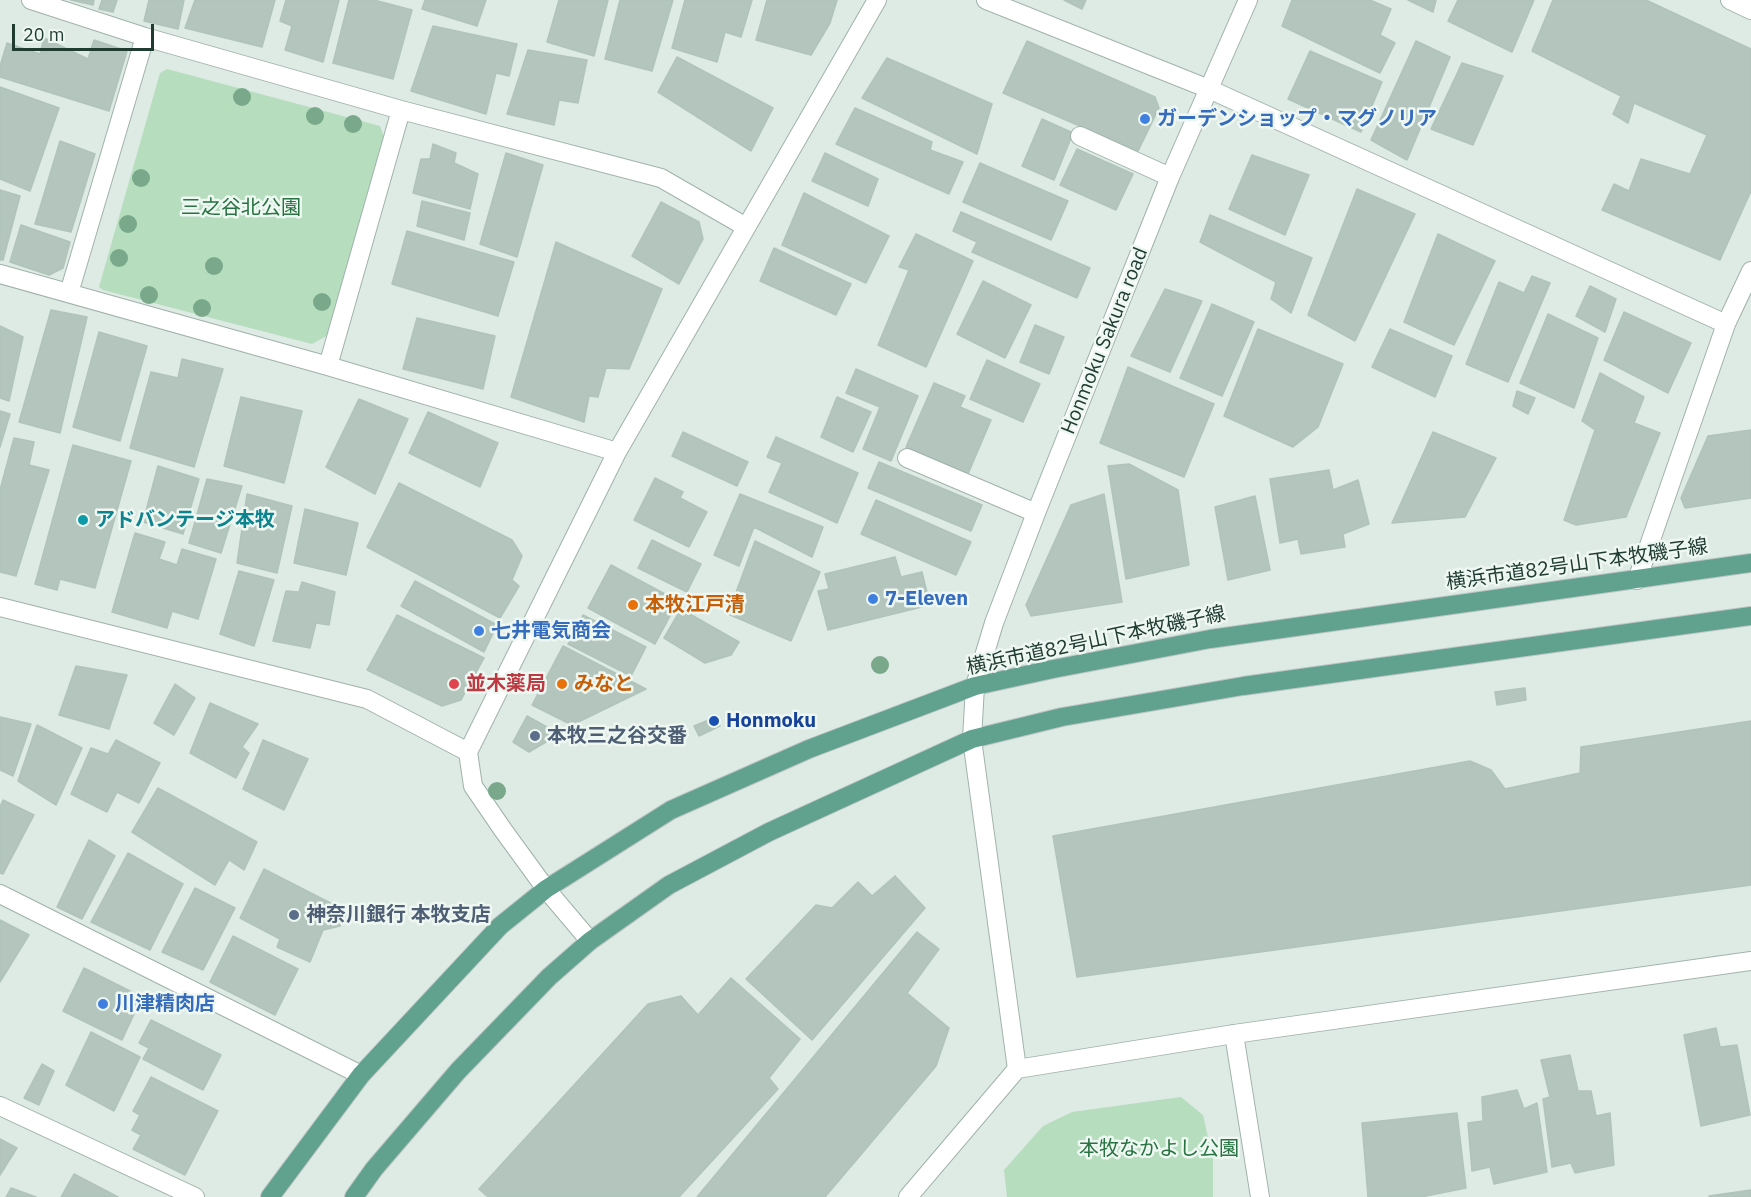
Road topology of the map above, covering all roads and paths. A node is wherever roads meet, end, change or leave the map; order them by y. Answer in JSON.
{"nodes":[{"id":1,"x":31,"y":0,"type":"edge"},
{"id":2,"x":878,"y":0,"type":"edge"},
{"id":3,"x":986,"y":0,"type":"edge"},
{"id":4,"x":1248,"y":0,"type":"edge"},
{"id":5,"x":1730,"y":0,"type":"edge"},
{"id":6,"x":1751,"y":10,"type":"edge"},
{"id":7,"x":145,"y":37,"type":"junction"},
{"id":8,"x":1209,"y":89,"type":"junction"},
{"id":9,"x":401,"y":110,"type":"junction"},
{"id":10,"x":1080,"y":136,"type":"dead end"},
{"id":11,"x":1170,"y":177,"type":"junction"},
{"id":12,"x":746,"y":227,"type":"junction"},
{"id":13,"x":1751,"y":271,"type":"edge"},
{"id":14,"x":0,"y":274,"type":"edge"},
{"id":15,"x":69,"y":293,"type":"junction"},
{"id":16,"x":1726,"y":324,"type":"junction"},
{"id":17,"x":328,"y":366,"type":"junction"},
{"id":18,"x":617,"y":452,"type":"junction"},
{"id":19,"x":907,"y":458,"type":"dead end"},
{"id":20,"x":1036,"y":513,"type":"junction"},
{"id":21,"x":1751,"y":563,"type":"edge"},
{"id":22,"x":1637,"y":580,"type":"junction"},
{"id":23,"x":0,"y":607,"type":"edge"},
{"id":24,"x":1751,"y":616,"type":"edge"},
{"id":25,"x":975,"y":686,"type":"junction"},
{"id":26,"x":972,"y":740,"type":"junction"},
{"id":27,"x":468,"y":752,"type":"junction"},
{"id":28,"x":546,"y":889,"type":"junction"},
{"id":29,"x":0,"y":894,"type":"edge"},
{"id":30,"x":590,"y":941,"type":"junction"},
{"id":31,"x":1751,"y":961,"type":"edge"},
{"id":32,"x":1234,"y":1034,"type":"junction"},
{"id":33,"x":1017,"y":1069,"type":"junction"},
{"id":34,"x":361,"y":1076,"type":"junction"},
{"id":35,"x":0,"y":1106,"type":"edge"},
{"id":36,"x":195,"y":1197,"type":"edge"},
{"id":37,"x":270,"y":1197,"type":"edge"},
{"id":38,"x":354,"y":1197,"type":"edge"},
{"id":39,"x":908,"y":1197,"type":"edge"},
{"id":40,"x":1260,"y":1197,"type":"edge"}],
"edges":[{"from":1,"to":7,"type":"street"},
{"from":2,"to":12,"type":"street"},
{"from":3,"to":8,"type":"street"},
{"from":4,"to":8,"type":"street","name":"Honmoku Sakura road"},
{"from":5,"to":6,"type":"street"},
{"from":7,"to":9,"type":"street"},
{"from":7,"to":15,"type":"street"},
{"from":8,"to":11,"type":"street","name":"Honmoku Sakura road"},
{"from":8,"to":16,"type":"street"},
{"from":9,"to":12,"type":"street"},
{"from":9,"to":17,"type":"street"},
{"from":10,"to":11,"type":"street"},
{"from":11,"to":20,"type":"street","name":"Honmoku Sakura road"},
{"from":12,"to":18,"type":"street"},
{"from":13,"to":16,"type":"street"},
{"from":14,"to":15,"type":"street"},
{"from":15,"to":17,"type":"street"},
{"from":16,"to":22,"type":"street"},
{"from":17,"to":18,"type":"street"},
{"from":18,"to":27,"type":"street"},
{"from":19,"to":20,"type":"street"},
{"from":20,"to":25,"type":"street","name":"Honmoku Sakura road"},
{"from":21,"to":22,"type":"main road","name":"横浜市道82号山下本牧磯子線"},
{"from":22,"to":25,"type":"main road","name":"横浜市道82号山下本牧磯子線"},
{"from":23,"to":27,"type":"street"},
{"from":24,"to":26,"type":"main road"},
{"from":25,"to":26,"type":"street","name":"Honmoku Sakura road"},
{"from":25,"to":28,"type":"main road","name":"横浜市道82号山下本牧磯子線"},
{"from":26,"to":30,"type":"main road"},
{"from":26,"to":33,"type":"street","name":"Honmoku Sakura road"},
{"from":27,"to":28,"type":"street"},
{"from":28,"to":30,"type":"street"},
{"from":28,"to":34,"type":"main road","name":"横浜市道82号山下本牧磯子線"},
{"from":29,"to":34,"type":"street"},
{"from":30,"to":38,"type":"main road"},
{"from":31,"to":32,"type":"street"},
{"from":32,"to":33,"type":"street"},
{"from":32,"to":40,"type":"street"},
{"from":33,"to":39,"type":"street"},
{"from":34,"to":37,"type":"main road","name":"横浜市道82号山下本牧磯子線"},
{"from":35,"to":36,"type":"street"}]}
